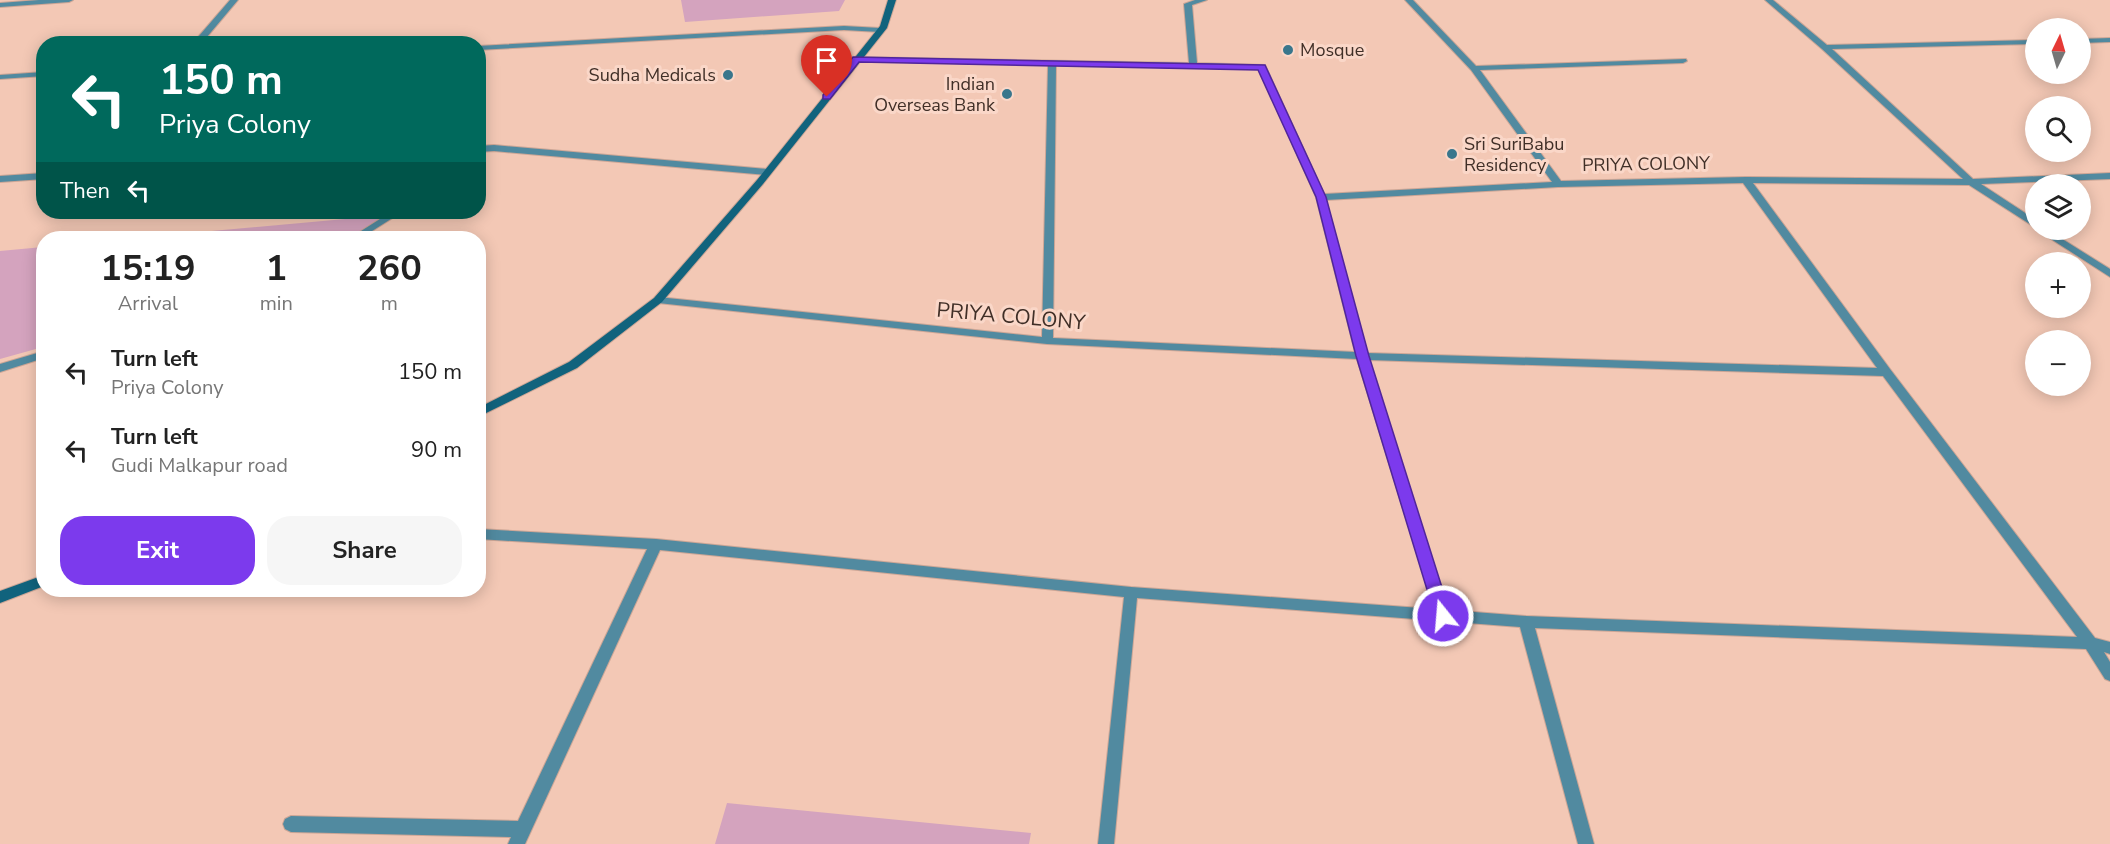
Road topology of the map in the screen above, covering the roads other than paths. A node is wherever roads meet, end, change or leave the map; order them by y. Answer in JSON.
{"nodes":[{"id":1,"x":69,"y":0,"type":"edge"},
{"id":2,"x":234,"y":0,"type":"edge"},
{"id":3,"x":892,"y":0,"type":"edge"},
{"id":4,"x":1203,"y":0,"type":"edge"},
{"id":5,"x":1409,"y":0,"type":"edge"},
{"id":6,"x":1769,"y":0,"type":"edge"},
{"id":7,"x":0,"y":5,"type":"edge"},
{"id":8,"x":880,"y":30,"type":"junction"},
{"id":9,"x":203,"y":36,"type":"edge"},
{"id":10,"x":2110,"y":40,"type":"edge"},
{"id":11,"x":2091,"y":41,"type":"edge"},
{"id":12,"x":2025,"y":42,"type":"edge"},
{"id":13,"x":1825,"y":47,"type":"junction"},
{"id":14,"x":486,"y":48,"type":"edge"},
{"id":15,"x":856,"y":59,"type":"junction"},
{"id":16,"x":1683,"y":61,"type":"dead end"},
{"id":17,"x":1052,"y":64,"type":"junction"},
{"id":18,"x":1193,"y":66,"type":"junction"},
{"id":19,"x":1474,"y":68,"type":"junction"},
{"id":20,"x":36,"y":75,"type":"edge"},
{"id":21,"x":0,"y":77,"type":"edge"},
{"id":22,"x":486,"y":148,"type":"edge"},
{"id":23,"x":494,"y":148,"type":"junction"},
{"id":24,"x":486,"y":153,"type":"edge"},
{"id":25,"x":767,"y":172,"type":"junction"},
{"id":26,"x":2110,"y":176,"type":"edge"},
{"id":27,"x":36,"y":177,"type":"edge"},
{"id":28,"x":0,"y":179,"type":"edge"},
{"id":29,"x":1746,"y":180,"type":"junction"},
{"id":30,"x":1558,"y":183,"type":"junction"},
{"id":31,"x":1971,"y":183,"type":"junction"},
{"id":32,"x":1321,"y":197,"type":"junction"},
{"id":33,"x":2025,"y":218,"type":"edge"},
{"id":34,"x":386,"y":219,"type":"edge"},
{"id":35,"x":366,"y":231,"type":"edge"},
{"id":36,"x":2057,"y":240,"type":"edge"},
{"id":37,"x":2110,"y":274,"type":"edge"},
{"id":38,"x":658,"y":300,"type":"junction"},
{"id":39,"x":1047,"y":341,"type":"junction"},
{"id":40,"x":1362,"y":356,"type":"junction"},
{"id":41,"x":36,"y":357,"type":"edge"},
{"id":42,"x":0,"y":368,"type":"edge"},
{"id":43,"x":1886,"y":372,"type":"junction"},
{"id":44,"x":486,"y":409,"type":"edge"},
{"id":45,"x":486,"y":534,"type":"edge"},
{"id":46,"x":656,"y":544,"type":"junction"},
{"id":47,"x":36,"y":583,"type":"edge"},
{"id":48,"x":1131,"y":592,"type":"junction"},
{"id":49,"x":0,"y":597,"type":"edge"},
{"id":50,"x":1443,"y":616,"type":"junction"},
{"id":51,"x":1526,"y":622,"type":"junction"},
{"id":52,"x":2090,"y":643,"type":"junction"},
{"id":53,"x":2110,"y":648,"type":"edge"},
{"id":54,"x":2110,"y":675,"type":"edge"},
{"id":55,"x":291,"y":824,"type":"dead end"},
{"id":56,"x":520,"y":836,"type":"edge"},
{"id":57,"x":1106,"y":844,"type":"edge"},
{"id":58,"x":1586,"y":844,"type":"edge"}],
"edges":[{"from":1,"to":7,"type":"street"},
{"from":2,"to":9,"type":"street"},
{"from":3,"to":8,"type":"street"},
{"from":4,"to":18,"type":"street"},
{"from":5,"to":19,"type":"street"},
{"from":6,"to":13,"type":"street"},
{"from":8,"to":14,"type":"street"},
{"from":8,"to":15,"type":"street"},
{"from":10,"to":11,"type":"street"},
{"from":12,"to":13,"type":"street"},
{"from":13,"to":31,"type":"street"},
{"from":15,"to":17,"type":"street"},
{"from":15,"to":25,"type":"street"},
{"from":16,"to":19,"type":"street"},
{"from":17,"to":18,"type":"street"},
{"from":17,"to":39,"type":"street"},
{"from":18,"to":32,"type":"street"},
{"from":19,"to":30,"type":"street"},
{"from":20,"to":21,"type":"street"},
{"from":22,"to":23,"type":"street"},
{"from":23,"to":24,"type":"street"},
{"from":23,"to":25,"type":"street"},
{"from":25,"to":38,"type":"street"},
{"from":26,"to":31,"type":"street","name":"PRIYA COLONY"},
{"from":27,"to":28,"type":"street"},
{"from":29,"to":30,"type":"street","name":"PRIYA COLONY"},
{"from":29,"to":31,"type":"street","name":"PRIYA COLONY"},
{"from":29,"to":43,"type":"street"},
{"from":30,"to":32,"type":"street","name":"PRIYA COLONY"},
{"from":31,"to":33,"type":"street"},
{"from":32,"to":40,"type":"street"},
{"from":34,"to":35,"type":"street"},
{"from":36,"to":37,"type":"street"},
{"from":38,"to":39,"type":"street","name":"PRIYA COLONY"},
{"from":38,"to":44,"type":"street"},
{"from":39,"to":40,"type":"street","name":"PRIYA COLONY"},
{"from":40,"to":43,"type":"street","name":"PRIYA COLONY"},
{"from":40,"to":50,"type":"street"},
{"from":41,"to":42,"type":"street"},
{"from":43,"to":52,"type":"street"},
{"from":45,"to":46,"type":"street"},
{"from":46,"to":48,"type":"street"},
{"from":46,"to":56,"type":"street"},
{"from":47,"to":49,"type":"street"},
{"from":48,"to":50,"type":"street"},
{"from":48,"to":57,"type":"street"},
{"from":50,"to":51,"type":"street"},
{"from":51,"to":52,"type":"street"},
{"from":51,"to":58,"type":"street"},
{"from":52,"to":53,"type":"street"},
{"from":52,"to":54,"type":"street"},
{"from":55,"to":56,"type":"street"}]}
